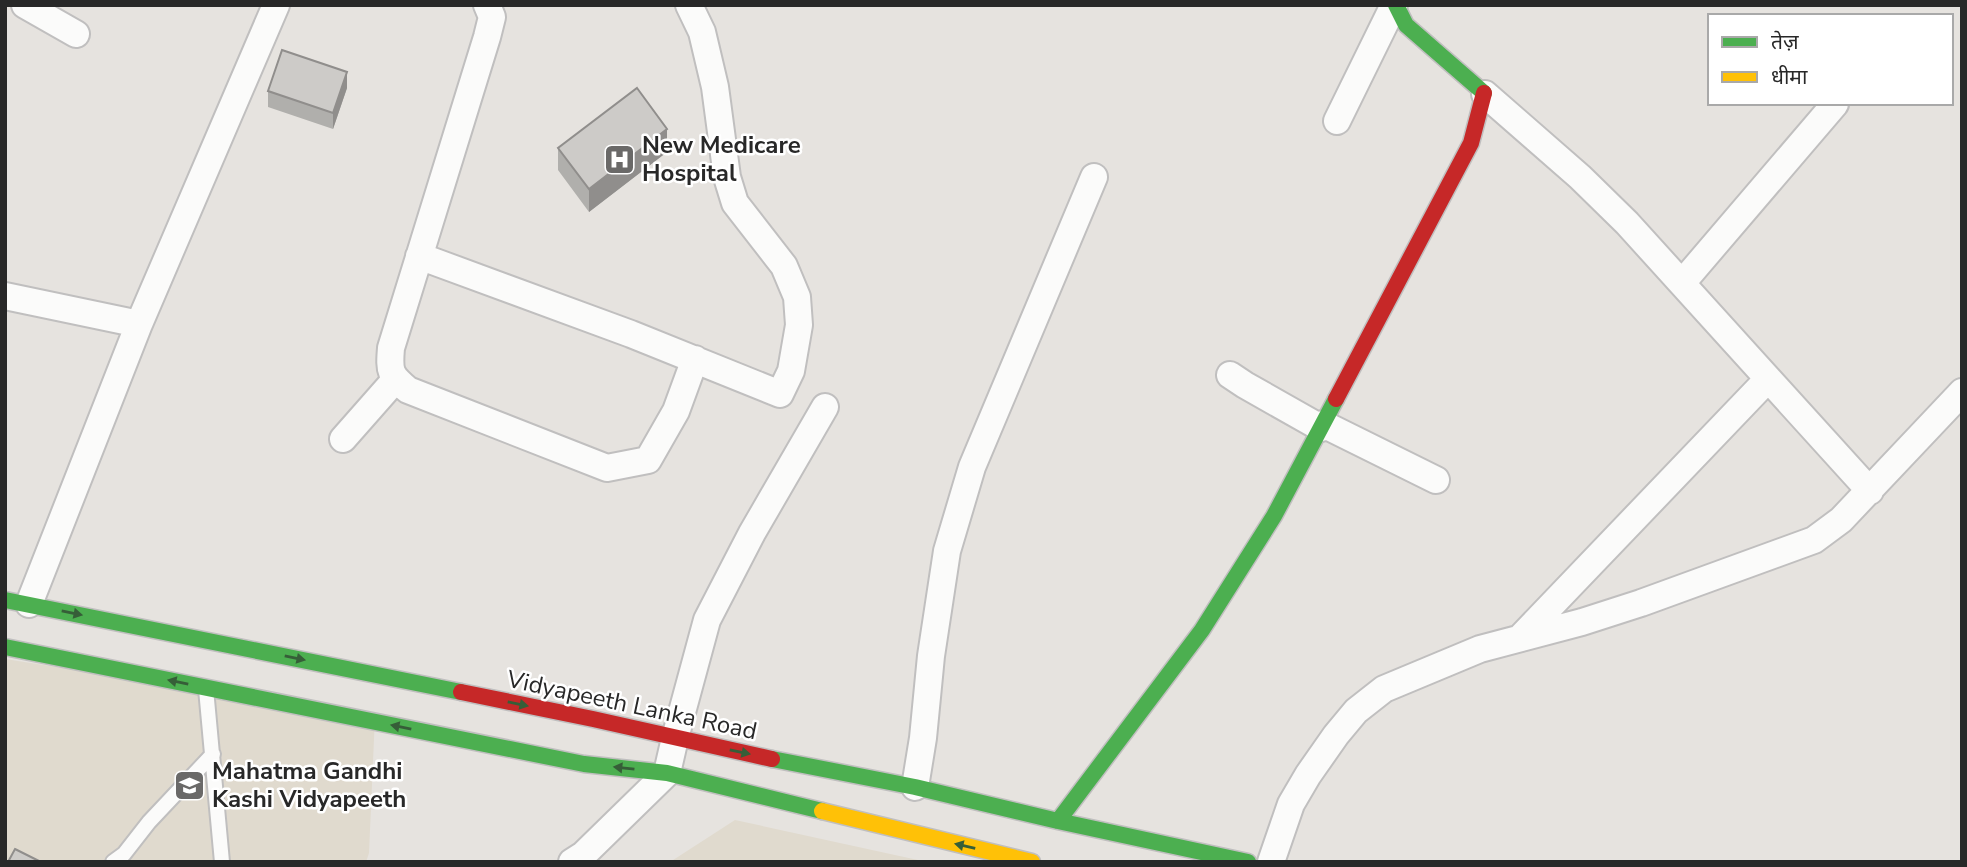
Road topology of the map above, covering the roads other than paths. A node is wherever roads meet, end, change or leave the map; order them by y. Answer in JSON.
{"nodes":[{"id":1,"x":25,"y":5,"type":"edge"},
{"id":2,"x":276,"y":5,"type":"edge"},
{"id":3,"x":487,"y":5,"type":"edge"},
{"id":4,"x":689,"y":5,"type":"edge"},
{"id":5,"x":1395,"y":5,"type":"edge"},
{"id":6,"x":76,"y":34,"type":"dead end"},
{"id":7,"x":1485,"y":94,"type":"junction"},
{"id":8,"x":1834,"y":105,"type":"edge"},
{"id":9,"x":1337,"y":121,"type":"dead end"},
{"id":10,"x":1094,"y":177,"type":"dead end"},
{"id":11,"x":419,"y":257,"type":"junction"},
{"id":12,"x":1682,"y":283,"type":"junction"},
{"id":13,"x":5,"y":296,"type":"edge"},
{"id":14,"x":139,"y":324,"type":"junction"},
{"id":15,"x":695,"y":359,"type":"junction"},
{"id":16,"x":1230,"y":375,"type":"dead end"},
{"id":17,"x":1768,"y":379,"type":"junction"},
{"id":18,"x":395,"y":380,"type":"junction"},
{"id":19,"x":1962,"y":392,"type":"edge"},
{"id":20,"x":825,"y":407,"type":"dead end"},
{"id":21,"x":1322,"y":426,"type":"junction"},
{"id":22,"x":343,"y":439,"type":"dead end"},
{"id":23,"x":1436,"y":480,"type":"dead end"},
{"id":24,"x":1870,"y":491,"type":"junction"},
{"id":25,"x":17,"y":602,"type":"edge"},
{"id":26,"x":1519,"y":639,"type":"junction"},
{"id":27,"x":5,"y":647,"type":"edge"},
{"id":28,"x":206,"y":688,"type":"junction"},
{"id":29,"x":675,"y":738,"type":"junction"},
{"id":30,"x":213,"y":754,"type":"junction"},
{"id":31,"x":667,"y":773,"type":"junction"},
{"id":32,"x":915,"y":787,"type":"junction"},
{"id":33,"x":1058,"y":821,"type":"junction"},
{"id":34,"x":113,"y":862,"type":"edge"},
{"id":35,"x":222,"y":862,"type":"edge"},
{"id":36,"x":572,"y":862,"type":"edge"},
{"id":37,"x":1032,"y":862,"type":"edge"},
{"id":38,"x":1248,"y":862,"type":"edge"},
{"id":39,"x":1271,"y":862,"type":"edge"}],
"edges":[{"from":1,"to":6,"type":"street"},
{"from":2,"to":14,"type":"street"},
{"from":3,"to":11,"type":"street"},
{"from":4,"to":15,"type":"street"},
{"from":5,"to":7,"type":"main road"},
{"from":5,"to":9,"type":"street"},
{"from":7,"to":12,"type":"street"},
{"from":7,"to":21,"type":"main road"},
{"from":8,"to":12,"type":"street"},
{"from":10,"to":32,"type":"street"},
{"from":11,"to":15,"type":"street"},
{"from":11,"to":18,"type":"street"},
{"from":12,"to":17,"type":"street"},
{"from":13,"to":14,"type":"street"},
{"from":14,"to":25,"type":"street"},
{"from":15,"to":18,"type":"street"},
{"from":16,"to":21,"type":"street"},
{"from":17,"to":24,"type":"street"},
{"from":17,"to":26,"type":"street"},
{"from":18,"to":22,"type":"street"},
{"from":19,"to":24,"type":"street"},
{"from":20,"to":29,"type":"street"},
{"from":21,"to":23,"type":"street"},
{"from":21,"to":33,"type":"main road"},
{"from":24,"to":26,"type":"street"},
{"from":25,"to":29,"type":"main road","name":"Vidyapeeth Lanka Road","one_way":true},
{"from":26,"to":39,"type":"street"},
{"from":28,"to":27,"type":"main road","one_way":true},
{"from":28,"to":30,"type":"lane"},
{"from":31,"to":28,"type":"main road","one_way":true},
{"from":29,"to":31,"type":"street"},
{"from":29,"to":32,"type":"main road","name":"Vidyapeeth Lanka Road","one_way":true},
{"from":30,"to":34,"type":"lane"},
{"from":30,"to":35,"type":"lane"},
{"from":31,"to":36,"type":"street"},
{"from":37,"to":31,"type":"main road","one_way":true},
{"from":32,"to":33,"type":"main road","name":"Vidyapeeth Lanka Road"},
{"from":33,"to":38,"type":"main road","name":"Vidyapeeth Lanka Road"}]}
